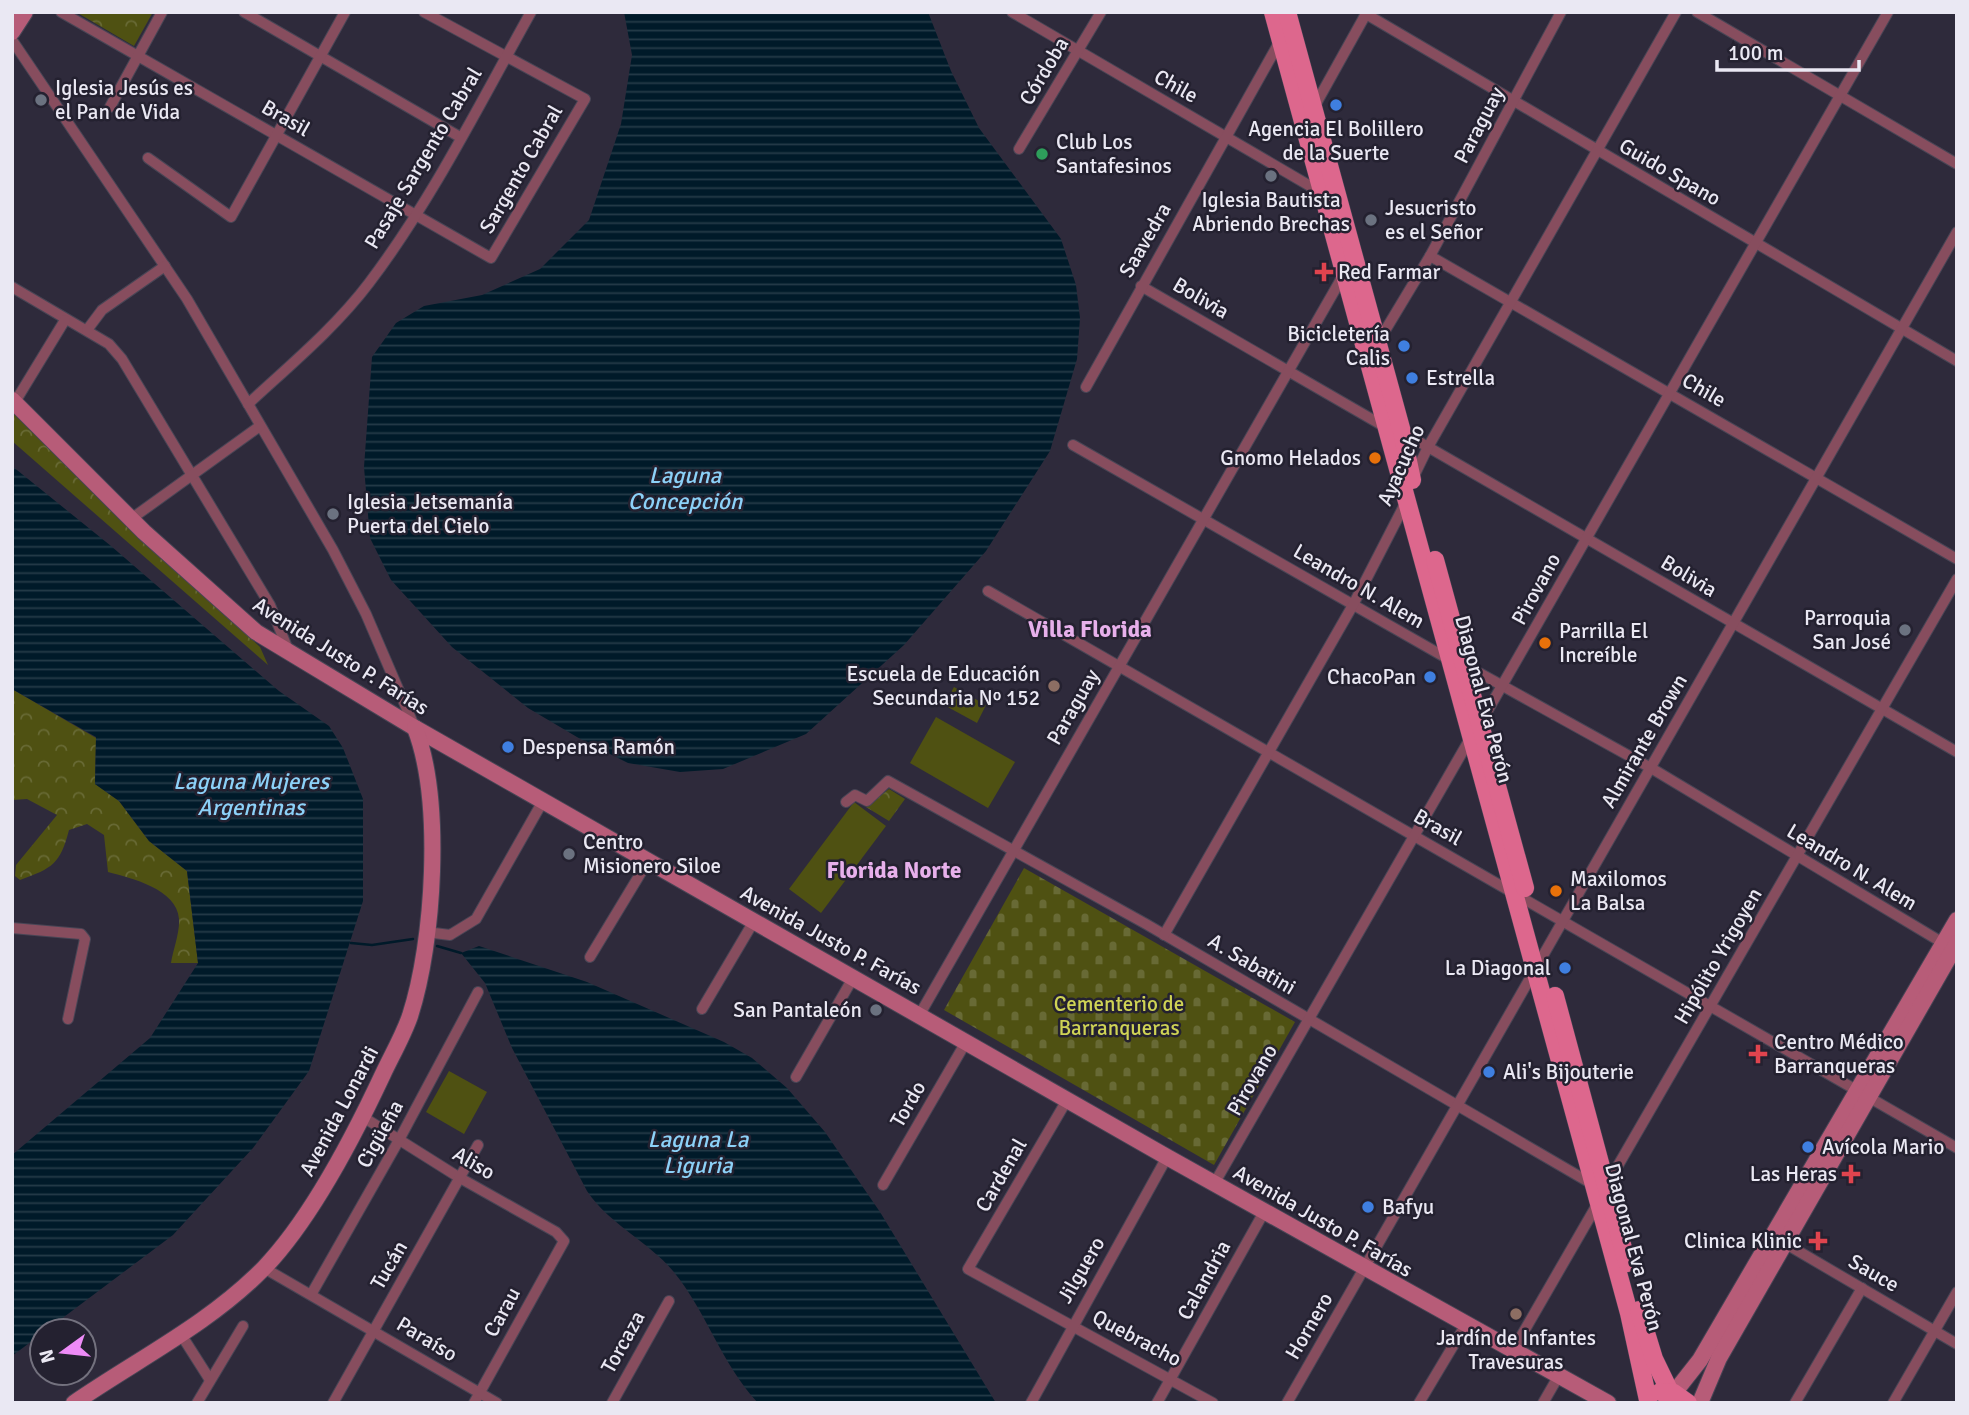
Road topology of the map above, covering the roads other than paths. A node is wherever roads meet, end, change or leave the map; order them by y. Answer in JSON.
{"nodes":[{"id":1,"x":25,"y":12,"type":"edge"},
{"id":2,"x":61,"y":12,"type":"edge"},
{"id":3,"x":162,"y":12,"type":"edge"},
{"id":4,"x":244,"y":12,"type":"edge"},
{"id":5,"x":345,"y":12,"type":"edge"},
{"id":6,"x":424,"y":12,"type":"edge"},
{"id":7,"x":531,"y":12,"type":"edge"},
{"id":8,"x":1012,"y":12,"type":"edge"},
{"id":9,"x":1101,"y":12,"type":"edge"},
{"id":10,"x":1272,"y":12,"type":"edge"},
{"id":11,"x":1287,"y":12,"type":"edge"},
{"id":12,"x":1561,"y":12,"type":"edge"},
{"id":13,"x":1676,"y":12,"type":"edge"},
{"id":14,"x":1697,"y":12,"type":"edge"},
{"id":15,"x":1888,"y":12,"type":"edge"},
{"id":16,"x":1367,"y":13,"type":"edge"},
{"id":17,"x":12,"y":32,"type":"edge"},
{"id":18,"x":12,"y":40,"type":"edge"},
{"id":19,"x":1280,"y":41,"type":"junction"},
{"id":20,"x":1078,"y":52,"type":"junction"},
{"id":21,"x":138,"y":55,"type":"junction"},
{"id":22,"x":320,"y":56,"type":"junction"},
{"id":23,"x":506,"y":57,"type":"junction"},
{"id":24,"x":1840,"y":96,"type":"junction"},
{"id":25,"x":1513,"y":102,"type":"junction"},
{"id":26,"x":110,"y":107,"type":"dead end"},
{"id":27,"x":1313,"y":109,"type":"junction"},
{"id":28,"x":276,"y":135,"type":"junction"},
{"id":29,"x":1227,"y":136,"type":"junction"},
{"id":30,"x":460,"y":137,"type":"junction"},
{"id":31,"x":1020,"y":149,"type":"dead end"},
{"id":32,"x":1597,"y":152,"type":"junction"},
{"id":33,"x":148,"y":158,"type":"dead end"},
{"id":34,"x":1957,"y":163,"type":"edge"},
{"id":35,"x":1322,"y":193,"type":"junction"},
{"id":36,"x":416,"y":215,"type":"junction"},
{"id":37,"x":1957,"y":232,"type":"edge"},
{"id":38,"x":1755,"y":244,"type":"junction"},
{"id":39,"x":1430,"y":256,"type":"junction"},
{"id":40,"x":491,"y":258,"type":"joint"},
{"id":41,"x":165,"y":266,"type":"junction"},
{"id":42,"x":1344,"y":274,"type":"junction"},
{"id":43,"x":1141,"y":286,"type":"junction"},
{"id":44,"x":12,"y":287,"type":"edge"},
{"id":45,"x":1511,"y":300,"type":"junction"},
{"id":46,"x":65,"y":320,"type":"junction"},
{"id":47,"x":1902,"y":328,"type":"junction"},
{"id":48,"x":87,"y":330,"type":"junction"},
{"id":49,"x":1377,"y":344,"type":"junction"},
{"id":50,"x":1957,"y":360,"type":"edge"},
{"id":51,"x":1288,"y":371,"type":"junction"},
{"id":52,"x":1086,"y":387,"type":"dead end"},
{"id":53,"x":1670,"y":393,"type":"junction"},
{"id":54,"x":13,"y":401,"type":"edge"},
{"id":55,"x":248,"y":404,"type":"junction"},
{"id":56,"x":260,"y":426,"type":"junction"},
{"id":57,"x":1394,"y":430,"type":"junction"},
{"id":58,"x":1073,"y":445,"type":"dead end"},
{"id":59,"x":1428,"y":446,"type":"junction"},
{"id":60,"x":192,"y":475,"type":"junction"},
{"id":61,"x":1816,"y":478,"type":"junction"},
{"id":62,"x":1412,"y":481,"type":"junction"},
{"id":63,"x":1407,"y":502,"type":"junction"},
{"id":64,"x":131,"y":519,"type":"junction"},
{"id":65,"x":1203,"y":520,"type":"junction"},
{"id":66,"x":1587,"y":538,"type":"junction"},
{"id":67,"x":1957,"y":559,"type":"edge"},
{"id":68,"x":1957,"y":579,"type":"edge"},
{"id":69,"x":988,"y":591,"type":"dead end"},
{"id":70,"x":1353,"y":605,"type":"junction"},
{"id":71,"x":1733,"y":624,"type":"junction"},
{"id":72,"x":289,"y":652,"type":"junction"},
{"id":73,"x":1457,"y":662,"type":"junction"},
{"id":74,"x":1119,"y":667,"type":"junction"},
{"id":75,"x":1503,"y":686,"type":"junction"},
{"id":76,"x":1881,"y":710,"type":"junction"},
{"id":77,"x":1481,"y":722,"type":"junction"},
{"id":78,"x":415,"y":728,"type":"junction"},
{"id":79,"x":1471,"y":737,"type":"junction"},
{"id":80,"x":1267,"y":752,"type":"junction"},
{"id":81,"x":1957,"y":752,"type":"edge"},
{"id":82,"x":1651,"y":768,"type":"junction"},
{"id":83,"x":543,"y":801,"type":"junction"},
{"id":84,"x":846,"y":802,"type":"dead end"},
{"id":85,"x":1415,"y":836,"type":"junction"},
{"id":86,"x":1013,"y":850,"type":"junction"},
{"id":87,"x":1797,"y":857,"type":"junction"},
{"id":88,"x":648,"y":861,"type":"junction"},
{"id":89,"x":1522,"y":898,"type":"junction"},
{"id":90,"x":1957,"y":920,"type":"edge"},
{"id":91,"x":1563,"y":921,"type":"junction"},
{"id":92,"x":754,"y":922,"type":"junction"},
{"id":93,"x":12,"y":928,"type":"edge"},
{"id":94,"x":426,"y":933,"type":"junction"},
{"id":95,"x":1164,"y":935,"type":"junction"},
{"id":96,"x":1952,"y":947,"type":"edge"},
{"id":97,"x":590,"y":957,"type":"dead end"},
{"id":98,"x":1540,"y":963,"type":"junction"},
{"id":99,"x":853,"y":978,"type":"junction"},
{"id":100,"x":478,"y":992,"type":"dead end"},
{"id":101,"x":1711,"y":1006,"type":"junction"},
{"id":102,"x":702,"y":1009,"type":"dead end"},
{"id":103,"x":920,"y":1014,"type":"junction"},
{"id":104,"x":68,"y":1019,"type":"dead end"},
{"id":105,"x":1309,"y":1020,"type":"junction"},
{"id":106,"x":966,"y":1042,"type":"junction"},
{"id":107,"x":796,"y":1077,"type":"dead end"},
{"id":108,"x":1863,"y":1094,"type":"junction"},
{"id":109,"x":1067,"y":1100,"type":"junction"},
{"id":110,"x":1457,"y":1107,"type":"junction"},
{"id":111,"x":363,"y":1117,"type":"junction"},
{"id":112,"x":399,"y":1140,"type":"junction"},
{"id":113,"x":478,"y":1145,"type":"dead end"},
{"id":114,"x":1957,"y":1148,"type":"edge"},
{"id":115,"x":1167,"y":1157,"type":"junction"},
{"id":116,"x":460,"y":1178,"type":"junction"},
{"id":117,"x":1214,"y":1184,"type":"junction"},
{"id":118,"x":1601,"y":1184,"type":"junction"},
{"id":119,"x":883,"y":1185,"type":"dead end"},
{"id":120,"x":1599,"y":1203,"type":"junction"},
{"id":121,"x":1264,"y":1212,"type":"junction"},
{"id":122,"x":1779,"y":1240,"type":"junction"},
{"id":123,"x":564,"y":1241,"type":"joint"},
{"id":124,"x":264,"y":1268,"type":"junction"},
{"id":125,"x":968,"y":1269,"type":"joint"},
{"id":126,"x":1365,"y":1270,"type":"junction"},
{"id":127,"x":1862,"y":1288,"type":"junction"},
{"id":128,"x":1957,"y":1292,"type":"edge"},
{"id":129,"x":312,"y":1293,"type":"junction"},
{"id":130,"x":669,"y":1301,"type":"dead end"},
{"id":131,"x":1071,"y":1325,"type":"junction"},
{"id":132,"x":1465,"y":1325,"type":"junction"},
{"id":133,"x":243,"y":1326,"type":"dead end"},
{"id":134,"x":374,"y":1330,"type":"junction"},
{"id":135,"x":1935,"y":1331,"type":"junction"},
{"id":136,"x":182,"y":1336,"type":"junction"},
{"id":137,"x":1957,"y":1344,"type":"edge"},
{"id":138,"x":1512,"y":1352,"type":"junction"},
{"id":139,"x":1558,"y":1377,"type":"junction"},
{"id":140,"x":1171,"y":1378,"type":"junction"},
{"id":141,"x":210,"y":1380,"type":"junction"},
{"id":142,"x":1677,"y":1396,"type":"edge"},
{"id":143,"x":477,"y":1398,"type":"edge"},
{"id":144,"x":1647,"y":1401,"type":"edge"},
{"id":145,"x":74,"y":1403,"type":"edge"},
{"id":146,"x":197,"y":1403,"type":"edge"},
{"id":147,"x":333,"y":1403,"type":"edge"},
{"id":148,"x":497,"y":1403,"type":"edge"},
{"id":149,"x":612,"y":1403,"type":"edge"},
{"id":150,"x":1031,"y":1403,"type":"edge"},
{"id":151,"x":1157,"y":1403,"type":"edge"},
{"id":152,"x":1213,"y":1403,"type":"edge"},
{"id":153,"x":1287,"y":1403,"type":"edge"},
{"id":154,"x":1419,"y":1403,"type":"edge"},
{"id":155,"x":1543,"y":1403,"type":"edge"},
{"id":156,"x":1608,"y":1403,"type":"edge"},
{"id":157,"x":1700,"y":1403,"type":"edge"},
{"id":158,"x":1795,"y":1403,"type":"edge"},
{"id":159,"x":1893,"y":1403,"type":"edge"}],
"edges":[{"from":1,"to":17,"type":"street"},
{"from":2,"to":21,"type":"street","name":"Brasil"},
{"from":3,"to":21,"type":"street"},
{"from":4,"to":22,"type":"street"},
{"from":5,"to":22,"type":"street"},
{"from":6,"to":23,"type":"street"},
{"from":7,"to":23,"type":"street","name":"Pasaje Sargento Cabral"},
{"from":8,"to":20,"type":"street","name":"Chile"},
{"from":9,"to":20,"type":"street","name":"Córdoba"},
{"from":10,"to":19,"type":"main road","name":"Diagonal Eva Perón"},
{"from":11,"to":27,"type":"main road","name":"Diagonal Eva Perón"},
{"from":12,"to":25,"type":"street","name":"Paraguay"},
{"from":13,"to":32,"type":"street","name":"Ayacucho"},
{"from":14,"to":24,"type":"street"},
{"from":15,"to":24,"type":"street","name":"Pirovano"},
{"from":16,"to":25,"type":"street","name":"Guido Spano"},
{"from":16,"to":27,"type":"street"},
{"from":18,"to":41,"type":"street"},
{"from":19,"to":29,"type":"street","name":"Saavedra"},
{"from":19,"to":35,"type":"main road","name":"Diagonal Eva Perón"},
{"from":20,"to":29,"type":"street","name":"Chile"},
{"from":20,"to":31,"type":"street","name":"Córdoba"},
{"from":21,"to":26,"type":"street"},
{"from":21,"to":28,"type":"street","name":"Brasil"},
{"from":22,"to":28,"type":"street"},
{"from":22,"to":30,"type":"street"},
{"from":23,"to":30,"type":"street","name":"Pasaje Sargento Cabral"},
{"from":23,"to":40,"type":"street","name":"Sargento Cabral"},
{"from":24,"to":34,"type":"street"},
{"from":24,"to":38,"type":"street","name":"Pirovano"},
{"from":25,"to":32,"type":"street","name":"Guido Spano"},
{"from":25,"to":39,"type":"street","name":"Paraguay"},
{"from":27,"to":49,"type":"main road","name":"Diagonal Eva Perón"},
{"from":28,"to":33,"type":"street"},
{"from":28,"to":36,"type":"street","name":"Brasil"},
{"from":29,"to":35,"type":"street","name":"Chile"},
{"from":29,"to":43,"type":"street","name":"Saavedra"},
{"from":30,"to":36,"type":"street","name":"Pasaje Sargento Cabral"},
{"from":32,"to":38,"type":"street","name":"Guido Spano"},
{"from":32,"to":45,"type":"street","name":"Ayacucho"},
{"from":35,"to":42,"type":"main road","name":"Diagonal Eva Perón"},
{"from":36,"to":40,"type":"street","name":"Brasil"},
{"from":36,"to":55,"type":"street","name":"Pasaje Sargento Cabral"},
{"from":37,"to":47,"type":"street","name":"Almirante Brown"},
{"from":38,"to":47,"type":"street","name":"Guido Spano"},
{"from":38,"to":53,"type":"street","name":"Pirovano"},
{"from":39,"to":45,"type":"street","name":"Chile"},
{"from":39,"to":49,"type":"street","name":"Paraguay"},
{"from":41,"to":48,"type":"street"},
{"from":41,"to":55,"type":"street"},
{"from":42,"to":51,"type":"street","name":"Paraguay"},
{"from":42,"to":57,"type":"main road","name":"Diagonal Eva Perón"},
{"from":43,"to":51,"type":"street","name":"Bolivia"},
{"from":43,"to":52,"type":"street","name":"Saavedra"},
{"from":44,"to":46,"type":"street"},
{"from":45,"to":53,"type":"street","name":"Chile"},
{"from":45,"to":59,"type":"street","name":"Ayacucho"},
{"from":46,"to":48,"type":"street"},
{"from":46,"to":54,"type":"street"},
{"from":47,"to":50,"type":"street","name":"Guido Spano"},
{"from":47,"to":61,"type":"street","name":"Almirante Brown"},
{"from":48,"to":60,"type":"street"},
{"from":49,"to":57,"type":"main road","name":"Diagonal Eva Perón"},
{"from":51,"to":57,"type":"street","name":"Bolivia"},
{"from":51,"to":65,"type":"street","name":"Paraguay"},
{"from":53,"to":61,"type":"street","name":"Chile"},
{"from":53,"to":66,"type":"street","name":"Pirovano"},
{"from":54,"to":64,"type":"street","name":"Avenida Justo P. Farías"},
{"from":55,"to":56,"type":"street"},
{"from":56,"to":60,"type":"street"},
{"from":56,"to":78,"type":"street"},
{"from":57,"to":59,"type":"street","name":"Bolivia"},
{"from":57,"to":62,"type":"main road","name":"Diagonal Eva Perón"},
{"from":57,"to":63,"type":"main road","name":"Diagonal Eva Perón"},
{"from":58,"to":65,"type":"street","name":"Leandro N. Alem"},
{"from":59,"to":62,"type":"street","name":"Ayacucho"},
{"from":59,"to":66,"type":"street","name":"Bolivia"},
{"from":60,"to":64,"type":"street"},
{"from":60,"to":72,"type":"street"},
{"from":61,"to":67,"type":"street","name":"Chile"},
{"from":61,"to":71,"type":"street","name":"Almirante Brown"},
{"from":62,"to":63,"type":"street","name":"Ayacucho"},
{"from":62,"to":73,"type":"main road","name":"Diagonal Eva Perón"},
{"from":63,"to":70,"type":"street","name":"Ayacucho"},
{"from":63,"to":73,"type":"main road","name":"Diagonal Eva Perón"},
{"from":64,"to":72,"type":"street","name":"Avenida Justo P. Farías"},
{"from":65,"to":70,"type":"street","name":"Leandro N. Alem"},
{"from":65,"to":74,"type":"street","name":"Paraguay"},
{"from":66,"to":71,"type":"street","name":"Bolivia"},
{"from":66,"to":75,"type":"street","name":"Pirovano"},
{"from":68,"to":76,"type":"street","name":"Hipólito Yrigoyen"},
{"from":69,"to":74,"type":"street","name":"Brasil"},
{"from":70,"to":73,"type":"street","name":"Leandro N. Alem"},
{"from":70,"to":80,"type":"street","name":"Ayacucho"},
{"from":71,"to":76,"type":"street","name":"Bolivia"},
{"from":71,"to":82,"type":"street","name":"Almirante Brown"},
{"from":72,"to":78,"type":"street","name":"Avenida Justo P. Farías"},
{"from":73,"to":75,"type":"street","name":"Leandro N. Alem"},
{"from":73,"to":77,"type":"main road","name":"Diagonal Eva Perón"},
{"from":73,"to":79,"type":"main road","name":"Diagonal Eva Perón"},
{"from":74,"to":80,"type":"street","name":"Brasil"},
{"from":74,"to":86,"type":"street","name":"Paraguay"},
{"from":75,"to":77,"type":"street","name":"Pirovano"},
{"from":75,"to":82,"type":"street","name":"Leandro N. Alem"},
{"from":76,"to":81,"type":"street","name":"Bolivia"},
{"from":76,"to":87,"type":"street","name":"Hipólito Yrigoyen"},
{"from":77,"to":79,"type":"street","name":"Pirovano"},
{"from":77,"to":89,"type":"main road","name":"Diagonal Eva Perón"},
{"from":78,"to":83,"type":"street","name":"Avenida Justo P. Farías"},
{"from":78,"to":94,"type":"street","name":"Avenida Lonardi"},
{"from":79,"to":85,"type":"street","name":"Pirovano"},
{"from":79,"to":89,"type":"main road","name":"Diagonal Eva Perón"},
{"from":80,"to":85,"type":"street","name":"Brasil"},
{"from":80,"to":95,"type":"street","name":"Ayacucho"},
{"from":82,"to":87,"type":"street","name":"Leandro N. Alem"},
{"from":82,"to":91,"type":"street","name":"Almirante Brown"},
{"from":83,"to":88,"type":"street","name":"Avenida Justo P. Farías"},
{"from":83,"to":94,"type":"street"},
{"from":84,"to":86,"type":"street","name":"A. Sabatini"},
{"from":85,"to":89,"type":"street","name":"Brasil"},
{"from":85,"to":105,"type":"street","name":"Pirovano"},
{"from":86,"to":95,"type":"street","name":"A. Sabatini"},
{"from":86,"to":103,"type":"street","name":"Paraguay"},
{"from":87,"to":96,"type":"street","name":"Leandro N. Alem"},
{"from":87,"to":101,"type":"street","name":"Hipólito Yrigoyen"},
{"from":88,"to":92,"type":"street","name":"Avenida Justo P. Farías"},
{"from":88,"to":97,"type":"street"},
{"from":89,"to":91,"type":"street","name":"Brasil"},
{"from":89,"to":98,"type":"main road","name":"Diagonal Eva Perón"},
{"from":90,"to":96,"type":"street"},
{"from":91,"to":98,"type":"street","name":"Almirante Brown"},
{"from":91,"to":101,"type":"street","name":"Brasil"},
{"from":92,"to":99,"type":"street","name":"Avenida Justo P. Farías"},
{"from":92,"to":102,"type":"street"},
{"from":93,"to":104,"type":"street"},
{"from":94,"to":111,"type":"street","name":"Avenida Lonardi"},
{"from":95,"to":105,"type":"street","name":"A. Sabatini"},
{"from":96,"to":108,"type":"street"},
{"from":98,"to":110,"type":"street","name":"Almirante Brown"},
{"from":98,"to":118,"type":"main road","name":"Diagonal Eva Perón"},
{"from":99,"to":103,"type":"street","name":"Avenida Justo P. Farías"},
{"from":99,"to":107,"type":"street"},
{"from":100,"to":112,"type":"street","name":"Cigüeña"},
{"from":101,"to":108,"type":"street","name":"Brasil"},
{"from":101,"to":118,"type":"street","name":"Hipólito Yrigoyen"},
{"from":103,"to":106,"type":"street","name":"Avenida Justo P. Farías"},
{"from":105,"to":110,"type":"street","name":"A. Sabatini"},
{"from":105,"to":117,"type":"street","name":"Pirovano"},
{"from":106,"to":109,"type":"street","name":"Avenida Justo P. Farías"},
{"from":106,"to":119,"type":"street","name":"Tordo"},
{"from":108,"to":114,"type":"street","name":"Brasil"},
{"from":108,"to":122,"type":"street"},
{"from":109,"to":115,"type":"street","name":"Avenida Justo P. Farías"},
{"from":109,"to":125,"type":"street","name":"Cardenal"},
{"from":110,"to":118,"type":"street","name":"A. Sabatini"},
{"from":110,"to":126,"type":"street","name":"Almirante Brown"},
{"from":111,"to":112,"type":"street","name":"Aliso"},
{"from":111,"to":124,"type":"street","name":"Avenida Lonardi"},
{"from":112,"to":116,"type":"street","name":"Aliso"},
{"from":112,"to":129,"type":"street","name":"Cigüeña"},
{"from":113,"to":116,"type":"street","name":"Tucán"},
{"from":115,"to":117,"type":"street","name":"Avenida Justo P. Farías"},
{"from":115,"to":131,"type":"street","name":"Jilguero"},
{"from":116,"to":123,"type":"street","name":"Aliso"},
{"from":116,"to":134,"type":"street","name":"Tucán"},
{"from":117,"to":121,"type":"street","name":"Avenida Justo P. Farías"},
{"from":118,"to":120,"type":"main road","name":"Diagonal Eva Perón"},
{"from":118,"to":142,"type":"main road","name":"Diagonal Eva Perón"},
{"from":120,"to":138,"type":"street"},
{"from":120,"to":144,"type":"main road","name":"Diagonal Eva Perón"},
{"from":121,"to":126,"type":"street","name":"Avenida Justo P. Farías"},
{"from":121,"to":140,"type":"street","name":"Calandria"},
{"from":122,"to":127,"type":"street","name":"Sauce"},
{"from":122,"to":142,"type":"street"},
{"from":122,"to":157,"type":"street"},
{"from":123,"to":143,"type":"street","name":"Carau"},
{"from":124,"to":129,"type":"street","name":"Paraíso"},
{"from":124,"to":136,"type":"street","name":"Avenida Lonardi"},
{"from":125,"to":131,"type":"street","name":"Quebracho"},
{"from":126,"to":132,"type":"street","name":"Avenida Justo P. Farías"},
{"from":126,"to":153,"type":"street","name":"Hornero"},
{"from":127,"to":135,"type":"street","name":"Sauce"},
{"from":127,"to":158,"type":"street"},
{"from":128,"to":135,"type":"street"},
{"from":129,"to":134,"type":"street","name":"Paraíso"},
{"from":130,"to":149,"type":"street","name":"Torcaza"},
{"from":131,"to":140,"type":"street","name":"Quebracho"},
{"from":131,"to":150,"type":"street","name":"Jilguero"},
{"from":132,"to":138,"type":"street","name":"Avenida Justo P. Farías"},
{"from":132,"to":154,"type":"street"},
{"from":133,"to":141,"type":"street"},
{"from":134,"to":143,"type":"street","name":"Paraíso"},
{"from":134,"to":147,"type":"street","name":"Tucán"},
{"from":135,"to":137,"type":"street","name":"Sauce"},
{"from":135,"to":159,"type":"street"},
{"from":136,"to":141,"type":"street"},
{"from":136,"to":145,"type":"street","name":"Avenida Lonardi"},
{"from":138,"to":139,"type":"street","name":"Avenida Justo P. Farías"},
{"from":139,"to":155,"type":"street"},
{"from":139,"to":156,"type":"street","name":"Avenida Justo P. Farías"},
{"from":140,"to":151,"type":"street","name":"Calandria"},
{"from":140,"to":152,"type":"street","name":"Quebracho"},
{"from":141,"to":146,"type":"street"},
{"from":142,"to":144,"type":"main road"},
{"from":143,"to":148,"type":"street","name":"Paraíso"}]}
